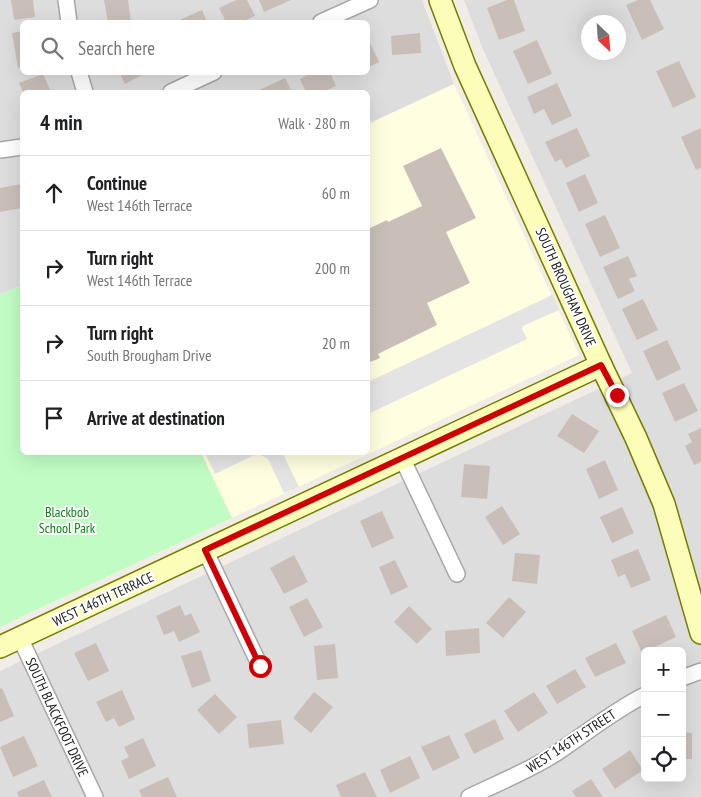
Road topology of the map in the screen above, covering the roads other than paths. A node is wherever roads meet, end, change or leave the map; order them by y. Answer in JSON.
{"nodes":[{"id":1,"x":66,"y":0,"type":"edge"},
{"id":2,"x":370,"y":0,"type":"edge"},
{"id":3,"x":440,"y":0,"type":"edge"},
{"id":4,"x":69,"y":20,"type":"edge"},
{"id":5,"x":325,"y":20,"type":"edge"},
{"id":6,"x":80,"y":75,"type":"edge"},
{"id":7,"x":208,"y":75,"type":"edge"},
{"id":8,"x":84,"y":90,"type":"edge"},
{"id":9,"x":175,"y":90,"type":"edge"},
{"id":10,"x":20,"y":147,"type":"edge"},
{"id":11,"x":0,"y":150,"type":"edge"},
{"id":12,"x":601,"y":365,"type":"junction"},
{"id":13,"x":402,"y":458,"type":"junction"},
{"id":14,"x":205,"y":550,"type":"junction"},
{"id":15,"x":457,"y":574,"type":"dead end"},
{"id":16,"x":701,"y":633,"type":"edge"},
{"id":17,"x":20,"y":638,"type":"junction"},
{"id":18,"x":0,"y":647,"type":"edge"},
{"id":19,"x":260,"y":666,"type":"dead end"},
{"id":20,"x":701,"y":671,"type":"edge"},
{"id":21,"x":686,"y":677,"type":"edge"},
{"id":22,"x":641,"y":697,"type":"edge"},
{"id":23,"x":95,"y":797,"type":"edge"},
{"id":24,"x":469,"y":797,"type":"edge"}],
"edges":[{"from":1,"to":4,"type":"street"},
{"from":2,"to":5,"type":"street"},
{"from":3,"to":12,"type":"street","name":"SOUTH BROUGHAM DRIVE"},
{"from":6,"to":8,"type":"street"},
{"from":7,"to":9,"type":"street"},
{"from":10,"to":11,"type":"street"},
{"from":12,"to":13,"type":"street","name":"WEST 146TH TERRACE"},
{"from":12,"to":16,"type":"street","name":"SOUTH BROUGHAM DRIVE"},
{"from":13,"to":14,"type":"street","name":"WEST 146TH TERRACE"},
{"from":13,"to":15,"type":"street"},
{"from":14,"to":17,"type":"street","name":"WEST 146TH TERRACE"},
{"from":14,"to":19,"type":"street"},
{"from":17,"to":18,"type":"street","name":"WEST 146TH TERRACE"},
{"from":17,"to":23,"type":"street","name":"SOUTH BLACKFOOT DRIVE"},
{"from":20,"to":21,"type":"street"},
{"from":22,"to":24,"type":"street","name":"WEST 146TH STREET"}]}
